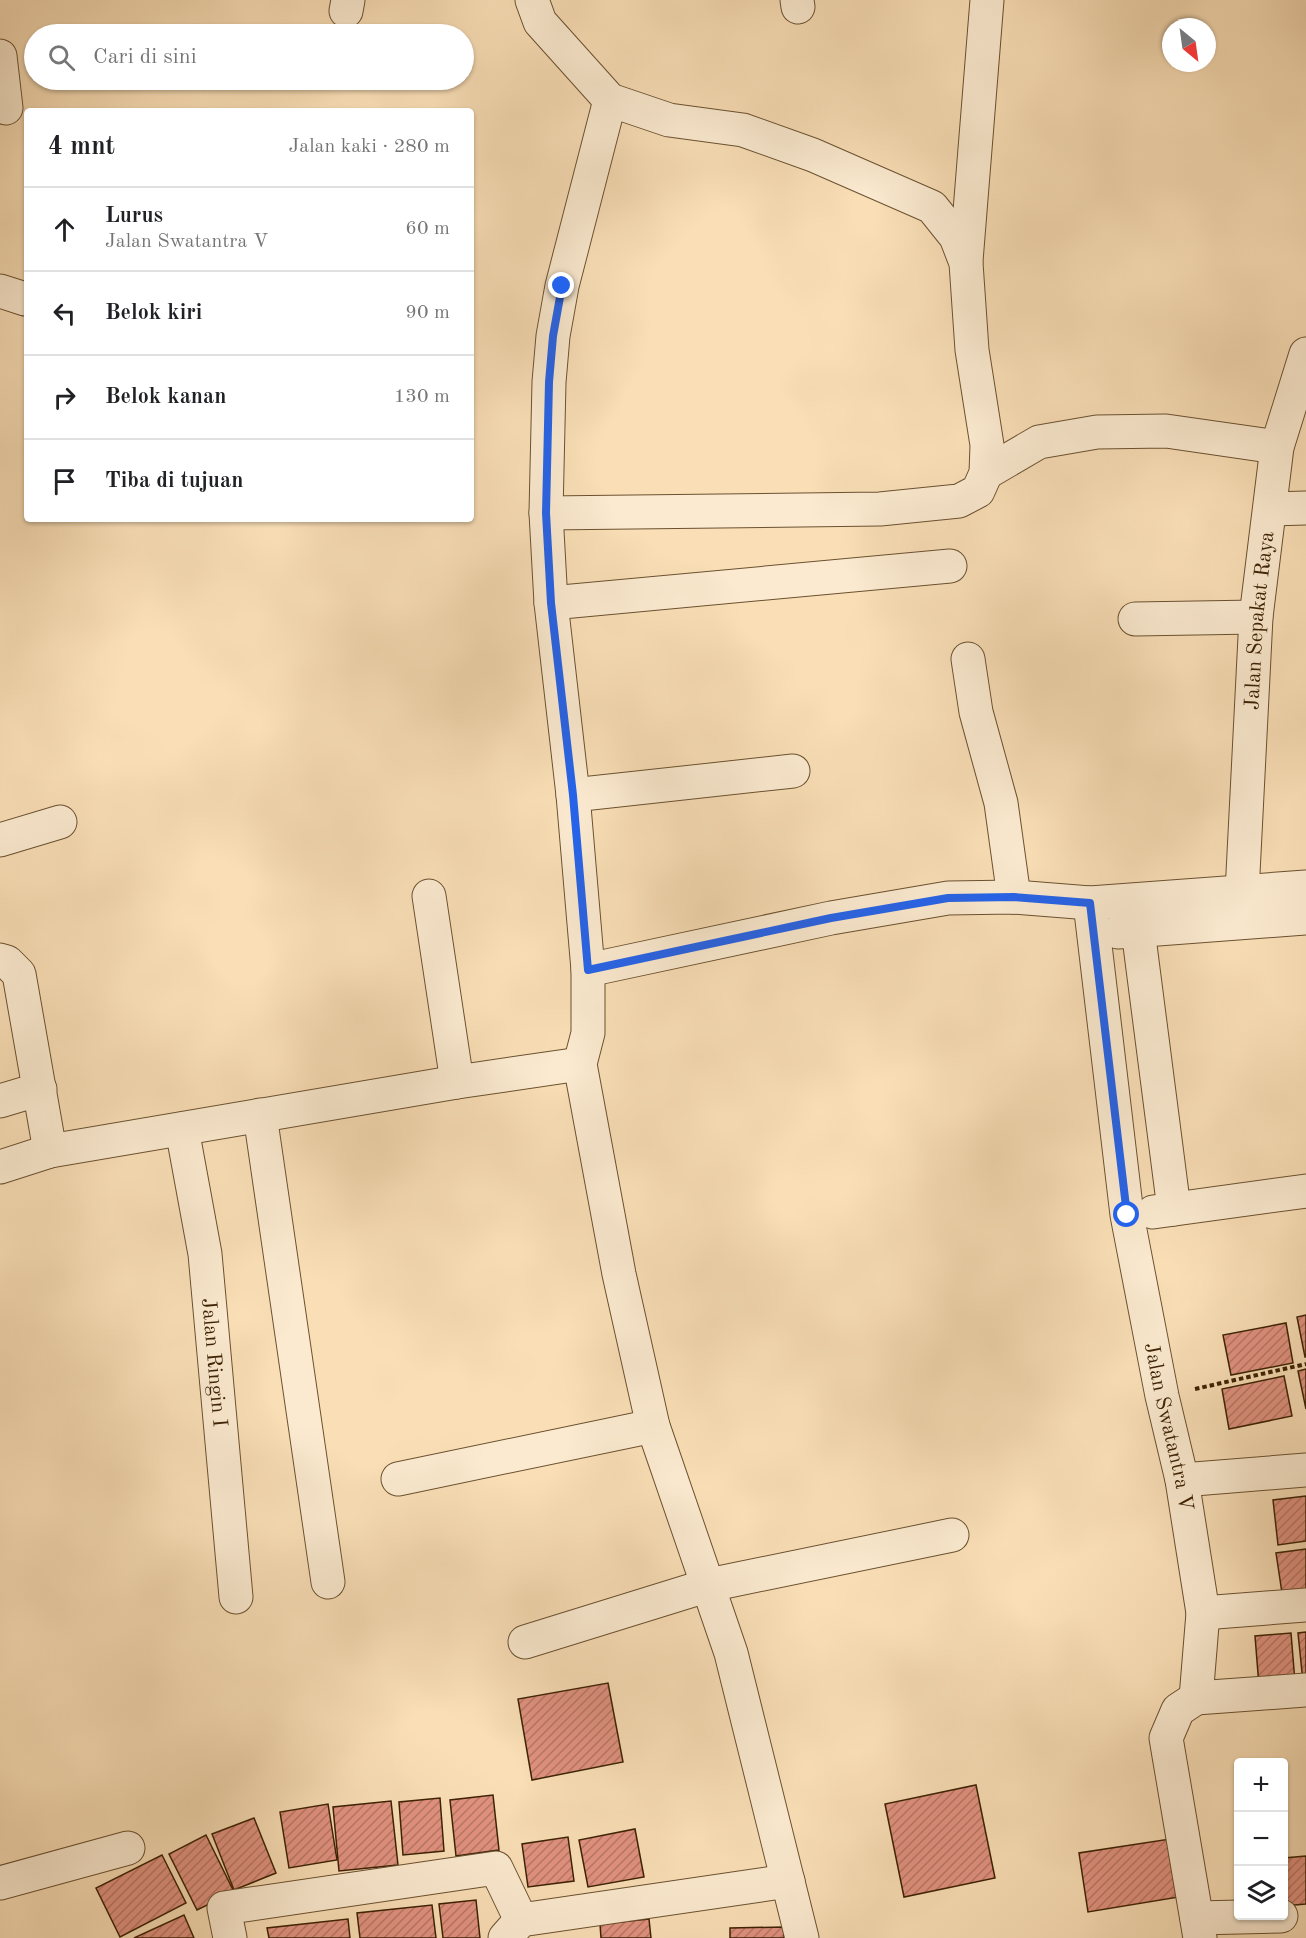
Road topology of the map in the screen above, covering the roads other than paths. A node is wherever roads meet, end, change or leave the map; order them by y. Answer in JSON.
{"nodes":[{"id":1,"x":532,"y":0,"type":"edge"},
{"id":2,"x":987,"y":0,"type":"edge"},
{"id":3,"x":0,"y":56,"type":"edge"},
{"id":4,"x":610,"y":100,"type":"junction"},
{"id":5,"x":6,"y":108,"type":"dead end"},
{"id":6,"x":966,"y":263,"type":"junction"},
{"id":7,"x":1306,"y":354,"type":"edge"},
{"id":8,"x":1277,"y":447,"type":"junction"},
{"id":9,"x":986,"y":472,"type":"junction"},
{"id":10,"x":1306,"y":508,"type":"edge"},
{"id":11,"x":1270,"y":509,"type":"junction"},
{"id":12,"x":546,"y":513,"type":"junction"},
{"id":13,"x":950,"y":566,"type":"dead end"},
{"id":14,"x":551,"y":603,"type":"junction"},
{"id":15,"x":1256,"y":617,"type":"junction"},
{"id":16,"x":1135,"y":619,"type":"dead end"},
{"id":17,"x":968,"y":659,"type":"dead end"},
{"id":18,"x":793,"y":771,"type":"dead end"},
{"id":19,"x":573,"y":795,"type":"junction"},
{"id":20,"x":60,"y":822,"type":"dead end"},
{"id":21,"x":0,"y":840,"type":"edge"},
{"id":22,"x":1306,"y":887,"type":"edge"},
{"id":23,"x":1242,"y":893,"type":"junction"},
{"id":24,"x":429,"y":896,"type":"dead end"},
{"id":25,"x":1014,"y":897,"type":"junction"},
{"id":26,"x":1093,"y":918,"type":"junction"},
{"id":27,"x":1306,"y":918,"type":"edge"},
{"id":28,"x":1138,"y":930,"type":"junction"},
{"id":29,"x":0,"y":960,"type":"edge"},
{"id":30,"x":588,"y":970,"type":"junction"},
{"id":31,"x":580,"y":1064,"type":"junction"},
{"id":32,"x":457,"y":1082,"type":"junction"},
{"id":33,"x":40,"y":1089,"type":"junction"},
{"id":34,"x":0,"y":1101,"type":"edge"},
{"id":35,"x":260,"y":1115,"type":"junction"},
{"id":36,"x":182,"y":1129,"type":"junction"},
{"id":37,"x":50,"y":1151,"type":"junction"},
{"id":38,"x":0,"y":1167,"type":"edge"},
{"id":39,"x":1306,"y":1191,"type":"edge"},
{"id":40,"x":1174,"y":1209,"type":"junction"},
{"id":41,"x":1127,"y":1215,"type":"junction"},
{"id":42,"x":653,"y":1426,"type":"junction"},
{"id":43,"x":1306,"y":1470,"type":"edge"},
{"id":44,"x":398,"y":1479,"type":"dead end"},
{"id":45,"x":1182,"y":1480,"type":"junction"},
{"id":46,"x":952,"y":1535,"type":"dead end"},
{"id":47,"x":328,"y":1582,"type":"dead end"},
{"id":48,"x":709,"y":1585,"type":"junction"},
{"id":49,"x":236,"y":1598,"type":"dead end"},
{"id":50,"x":1306,"y":1605,"type":"edge"},
{"id":51,"x":1203,"y":1613,"type":"junction"},
{"id":52,"x":525,"y":1642,"type":"dead end"},
{"id":53,"x":1306,"y":1690,"type":"edge"},
{"id":54,"x":1196,"y":1698,"type":"junction"},
{"id":55,"x":128,"y":1848,"type":"dead end"},
{"id":56,"x":788,"y":1881,"type":"junction"},
{"id":57,"x":0,"y":1883,"type":"edge"},
{"id":58,"x":1288,"y":1915,"type":"edge"},
{"id":59,"x":1306,"y":1915,"type":"edge"},
{"id":60,"x":1250,"y":1920,"type":"edge"},
{"id":61,"x":1198,"y":1928,"type":"edge"},
{"id":62,"x":513,"y":1929,"type":"edge"},
{"id":63,"x":231,"y":1938,"type":"edge"},
{"id":64,"x":802,"y":1938,"type":"edge"}],
"edges":[{"from":1,"to":4,"type":"street"},
{"from":2,"to":6,"type":"street"},
{"from":3,"to":5,"type":"street"},
{"from":4,"to":6,"type":"street"},
{"from":4,"to":12,"type":"street"},
{"from":6,"to":9,"type":"street"},
{"from":7,"to":8,"type":"street","name":"Jalan Sepakat Raya"},
{"from":8,"to":9,"type":"street"},
{"from":8,"to":11,"type":"street","name":"Jalan Sepakat Raya"},
{"from":9,"to":12,"type":"street"},
{"from":10,"to":11,"type":"street"},
{"from":11,"to":15,"type":"street","name":"Jalan Sepakat Raya"},
{"from":12,"to":14,"type":"street"},
{"from":13,"to":14,"type":"street"},
{"from":14,"to":19,"type":"street"},
{"from":15,"to":16,"type":"street"},
{"from":15,"to":23,"type":"street","name":"Jalan Sepakat Raya"},
{"from":17,"to":25,"type":"street"},
{"from":18,"to":19,"type":"street"},
{"from":19,"to":30,"type":"street"},
{"from":20,"to":21,"type":"street"},
{"from":22,"to":23,"type":"street"},
{"from":23,"to":26,"type":"street"},
{"from":24,"to":32,"type":"street"},
{"from":25,"to":26,"type":"street"},
{"from":25,"to":30,"type":"street"},
{"from":26,"to":28,"type":"street"},
{"from":26,"to":41,"type":"street","name":"Jalan Swatantra V"},
{"from":27,"to":28,"type":"street"},
{"from":28,"to":40,"type":"street"},
{"from":29,"to":33,"type":"street"},
{"from":30,"to":31,"type":"street"},
{"from":31,"to":32,"type":"street"},
{"from":31,"to":42,"type":"street"},
{"from":32,"to":35,"type":"street"},
{"from":33,"to":34,"type":"street"},
{"from":33,"to":37,"type":"street"},
{"from":35,"to":36,"type":"street"},
{"from":35,"to":47,"type":"street"},
{"from":36,"to":37,"type":"street"},
{"from":36,"to":49,"type":"street","name":"Jalan Ringin I"},
{"from":37,"to":38,"type":"street"},
{"from":39,"to":40,"type":"street"},
{"from":40,"to":41,"type":"street"},
{"from":41,"to":45,"type":"street","name":"Jalan Swatantra V"},
{"from":42,"to":44,"type":"street"},
{"from":42,"to":48,"type":"street"},
{"from":43,"to":45,"type":"street"},
{"from":45,"to":51,"type":"street","name":"Jalan Swatantra V"},
{"from":46,"to":48,"type":"street"},
{"from":48,"to":52,"type":"street"},
{"from":48,"to":56,"type":"street"},
{"from":50,"to":51,"type":"street"},
{"from":51,"to":54,"type":"street","name":"Jalan Swatantra V"},
{"from":53,"to":54,"type":"street"},
{"from":54,"to":61,"type":"street"},
{"from":55,"to":57,"type":"street"},
{"from":56,"to":62,"type":"street"},
{"from":56,"to":64,"type":"street"},
{"from":58,"to":59,"type":"street"},
{"from":60,"to":61,"type":"street"},
{"from":62,"to":63,"type":"street"}]}
